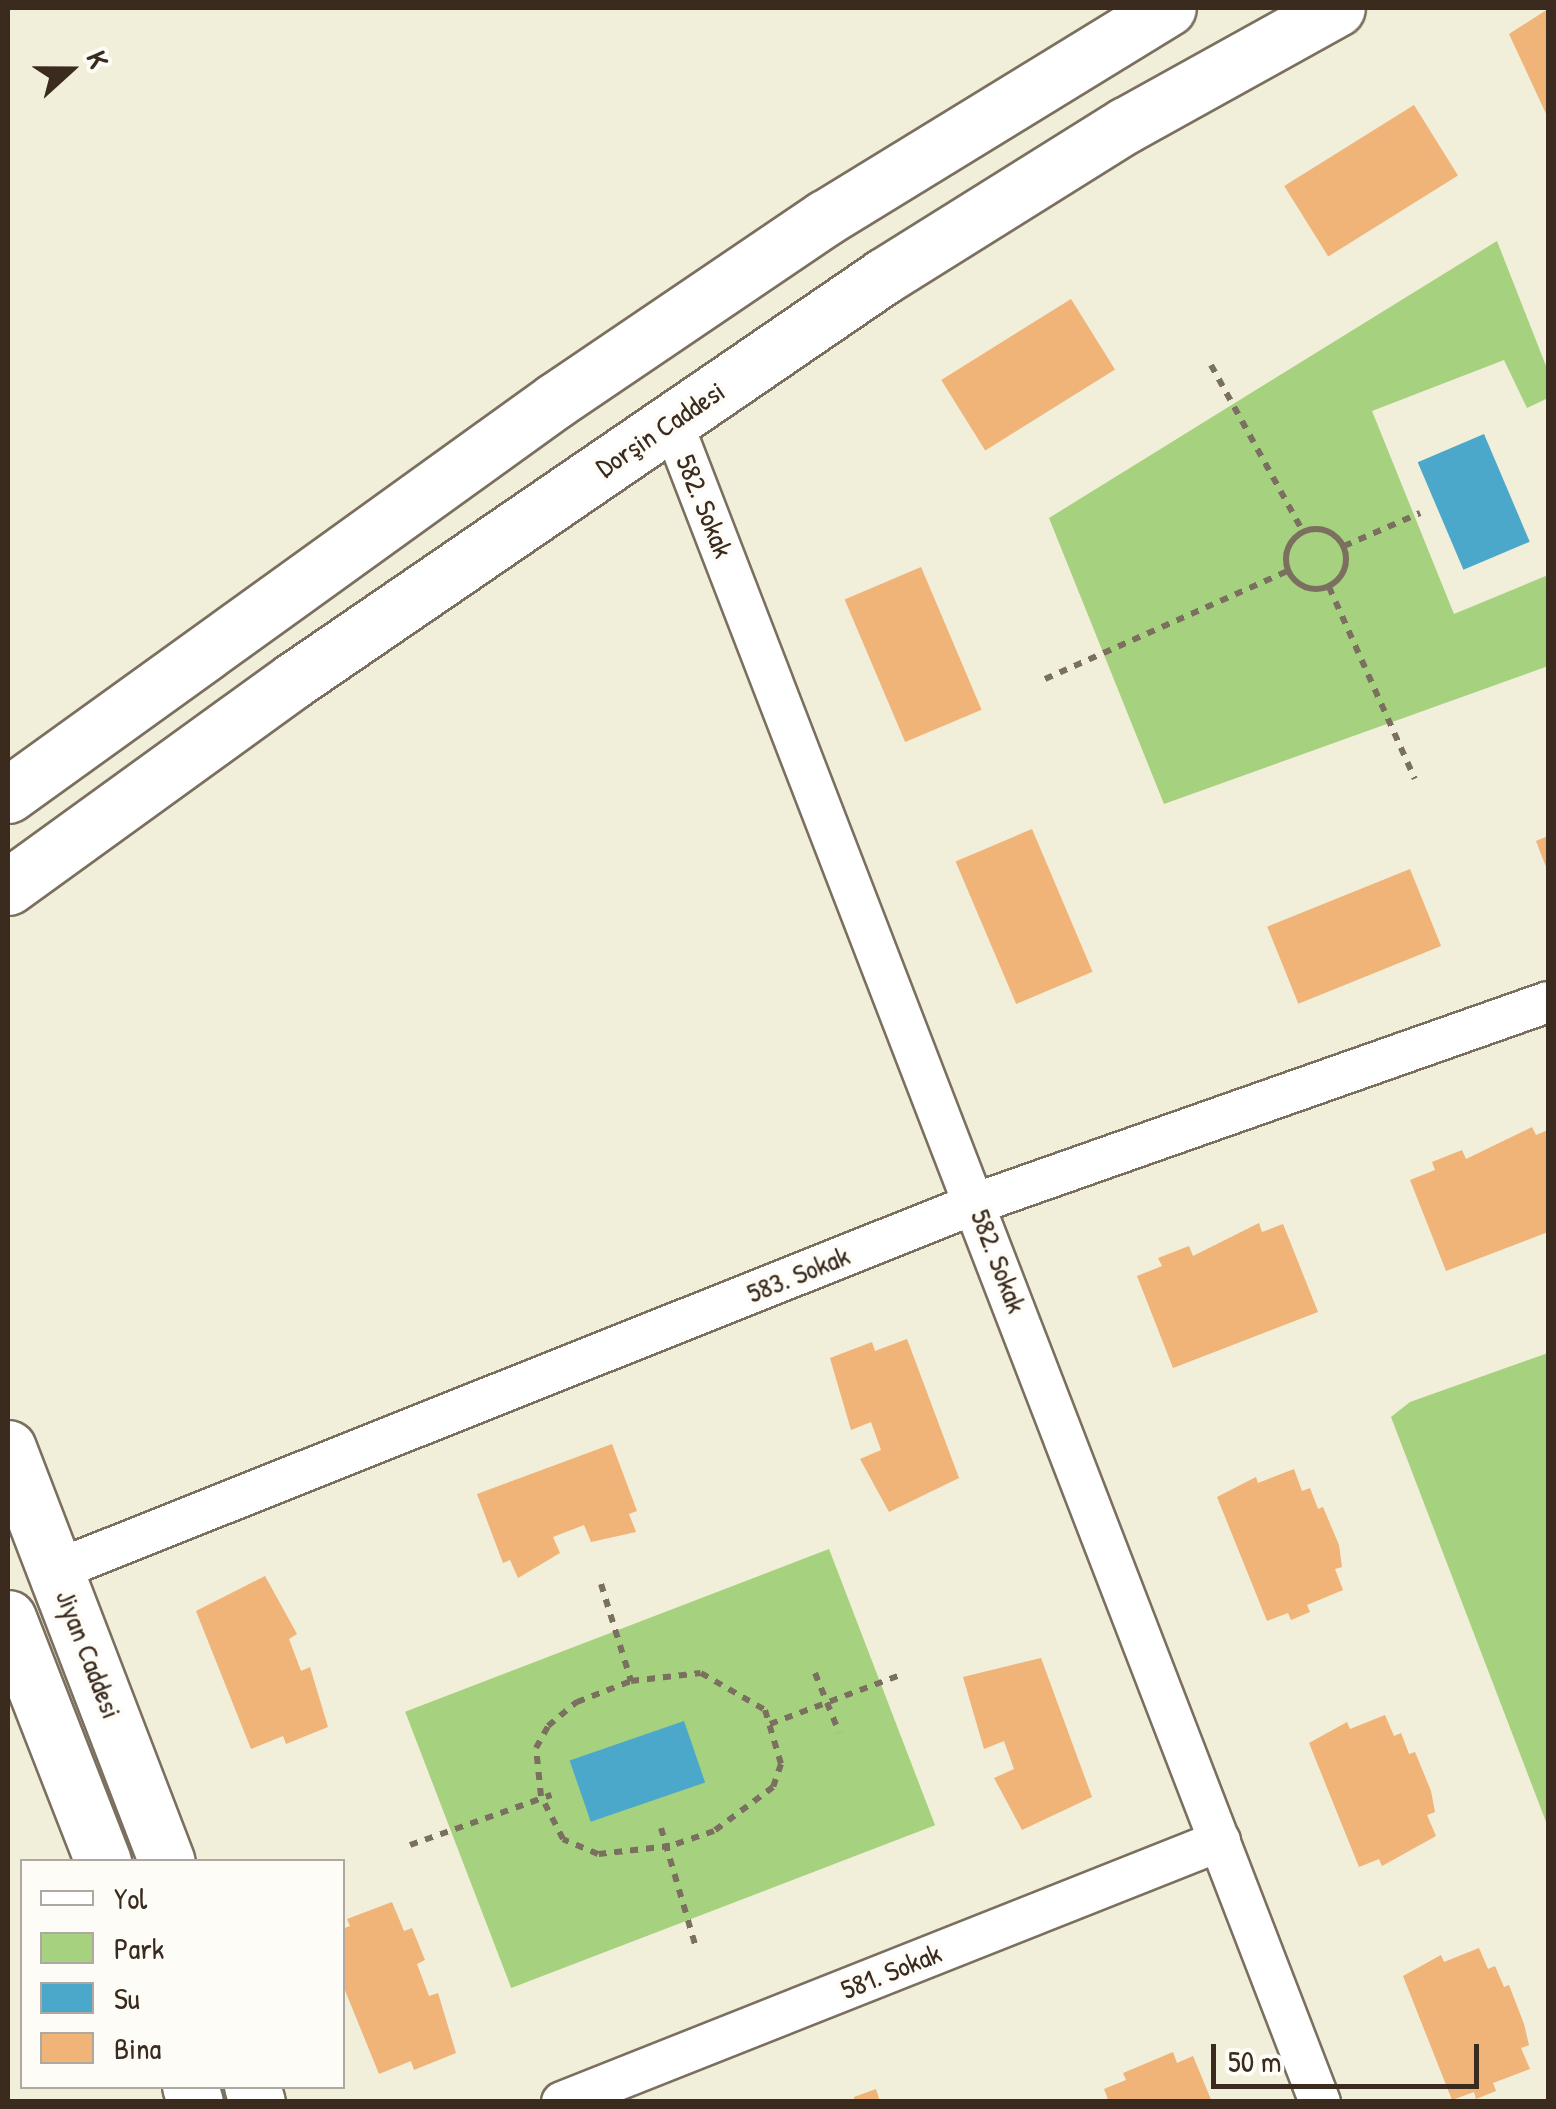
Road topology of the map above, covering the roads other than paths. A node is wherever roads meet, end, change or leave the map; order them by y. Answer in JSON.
{"nodes":[{"id":1,"x":1168,"y":8,"type":"edge"},
{"id":2,"x":1337,"y":8,"type":"edge"},
{"id":3,"x":672,"y":422,"type":"junction"},
{"id":4,"x":8,"y":795,"type":"edge"},
{"id":5,"x":8,"y":888,"type":"edge"},
{"id":6,"x":1548,"y":1002,"type":"edge"},
{"id":7,"x":977,"y":1203,"type":"junction"},
{"id":8,"x":8,"y":1448,"type":"edge"},
{"id":9,"x":57,"y":1570,"type":"junction"},
{"id":10,"x":8,"y":1618,"type":"edge"},
{"id":11,"x":1220,"y":1841,"type":"junction"},
{"id":12,"x":102,"y":1859,"type":"edge"},
{"id":13,"x":166,"y":1859,"type":"edge"},
{"id":14,"x":562,"y":2102,"type":"edge"},
{"id":15,"x":1320,"y":2102,"type":"edge"}],
"edges":[{"from":1,"to":4,"type":"main road"},
{"from":2,"to":3,"type":"main road","name":"Dorşin Caddesi"},
{"from":3,"to":5,"type":"main road","name":"Dorşin Caddesi"},
{"from":3,"to":7,"type":"street","name":"582. Sokak"},
{"from":6,"to":7,"type":"street","name":"583. Sokak"},
{"from":7,"to":9,"type":"street","name":"583. Sokak"},
{"from":7,"to":11,"type":"street","name":"582. Sokak"},
{"from":8,"to":9,"type":"main road","name":"Jiyan Caddesi"},
{"from":9,"to":13,"type":"main road","name":"Jiyan Caddesi"},
{"from":10,"to":12,"type":"main road"},
{"from":11,"to":14,"type":"street","name":"581. Sokak"},
{"from":11,"to":15,"type":"street","name":"582. Sokak"}]}
